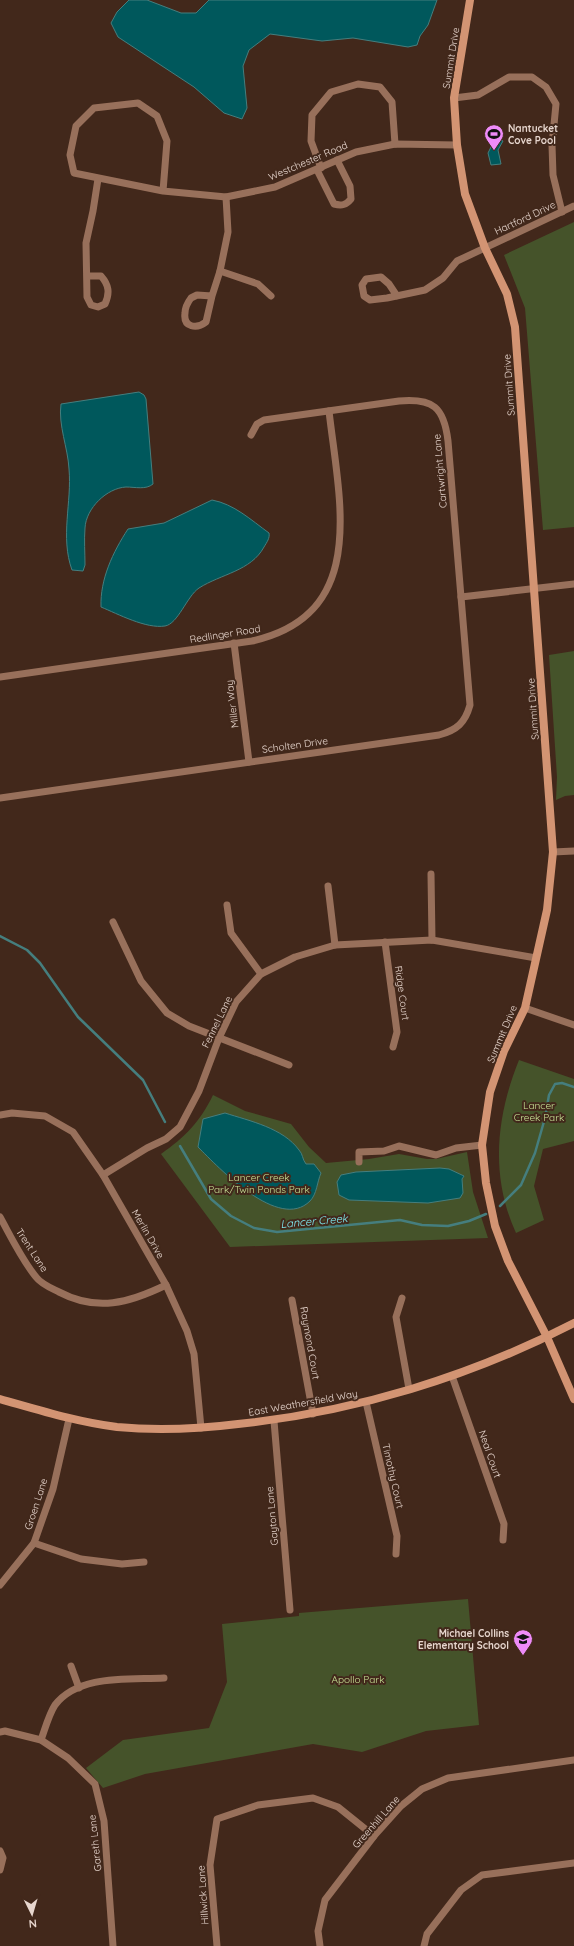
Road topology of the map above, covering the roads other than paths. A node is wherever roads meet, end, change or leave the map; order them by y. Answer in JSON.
{"nodes":[{"id":1,"x":470,"y":0,"type":"edge"},
{"id":2,"x":454,"y":98,"type":"junction"},
{"id":3,"x":395,"y":144,"type":"junction"},
{"id":4,"x":457,"y":145,"type":"junction"},
{"id":5,"x":337,"y":160,"type":"junction"},
{"id":6,"x":319,"y":169,"type":"junction"},
{"id":7,"x":98,"y":179,"type":"junction"},
{"id":8,"x":163,"y":191,"type":"junction"},
{"id":9,"x":226,"y":197,"type":"junction"},
{"id":10,"x":574,"y":206,"type":"edge"},
{"id":11,"x":562,"y":212,"type":"junction"},
{"id":12,"x":485,"y":248,"type":"junction"},
{"id":13,"x":220,"y":271,"type":"junction"},
{"id":14,"x":87,"y":276,"type":"junction"},
{"id":15,"x":212,"y":296,"type":"junction"},
{"id":16,"x":271,"y":296,"type":"dead end"},
{"id":17,"x":397,"y":296,"type":"junction"},
{"id":18,"x":329,"y":411,"type":"junction"},
{"id":19,"x":251,"y":434,"type":"dead end"},
{"id":20,"x":574,"y":584,"type":"edge"},
{"id":21,"x":534,"y":589,"type":"junction"},
{"id":22,"x":461,"y":596,"type":"junction"},
{"id":23,"x":234,"y":643,"type":"junction"},
{"id":24,"x":0,"y":677,"type":"edge"},
{"id":25,"x":249,"y":762,"type":"junction"},
{"id":26,"x":0,"y":798,"type":"edge"},
{"id":27,"x":574,"y":851,"type":"edge"},
{"id":28,"x":553,"y":852,"type":"junction"},
{"id":29,"x":431,"y":874,"type":"dead end"},
{"id":30,"x":328,"y":886,"type":"dead end"},
{"id":31,"x":227,"y":905,"type":"dead end"},
{"id":32,"x":113,"y":922,"type":"dead end"},
{"id":33,"x":432,"y":940,"type":"junction"},
{"id":34,"x":385,"y":942,"type":"junction"},
{"id":35,"x":335,"y":945,"type":"junction"},
{"id":36,"x":536,"y":958,"type":"junction"},
{"id":37,"x":262,"y":974,"type":"junction"},
{"id":38,"x":525,"y":1008,"type":"junction"},
{"id":39,"x":574,"y":1025,"type":"edge"},
{"id":40,"x":219,"y":1038,"type":"junction"},
{"id":41,"x":393,"y":1047,"type":"dead end"},
{"id":42,"x":289,"y":1065,"type":"dead end"},
{"id":43,"x":0,"y":1115,"type":"edge"},
{"id":44,"x":482,"y":1145,"type":"junction"},
{"id":45,"x":359,"y":1162,"type":"dead end"},
{"id":46,"x":103,"y":1175,"type":"junction"},
{"id":47,"x":0,"y":1217,"type":"edge"},
{"id":48,"x":166,"y":1285,"type":"junction"},
{"id":49,"x":402,"y":1298,"type":"dead end"},
{"id":50,"x":292,"y":1300,"type":"dead end"},
{"id":51,"x":574,"y":1323,"type":"edge"},
{"id":52,"x":547,"y":1337,"type":"junction"},
{"id":53,"x":452,"y":1376,"type":"junction"},
{"id":54,"x":409,"y":1389,"type":"junction"},
{"id":55,"x":0,"y":1399,"type":"edge"},
{"id":56,"x":574,"y":1399,"type":"edge"},
{"id":57,"x":366,"y":1402,"type":"junction"},
{"id":58,"x":313,"y":1414,"type":"junction"},
{"id":59,"x":69,"y":1419,"type":"junction"},
{"id":60,"x":274,"y":1421,"type":"junction"},
{"id":61,"x":201,"y":1428,"type":"junction"},
{"id":62,"x":502,"y":1540,"type":"dead end"},
{"id":63,"x":34,"y":1543,"type":"junction"},
{"id":64,"x":396,"y":1554,"type":"dead end"},
{"id":65,"x":144,"y":1562,"type":"dead end"},
{"id":66,"x":0,"y":1585,"type":"edge"},
{"id":67,"x":290,"y":1610,"type":"dead end"},
{"id":68,"x":71,"y":1666,"type":"dead end"},
{"id":69,"x":164,"y":1678,"type":"dead end"},
{"id":70,"x":79,"y":1688,"type":"junction"},
{"id":71,"x":0,"y":1732,"type":"edge"},
{"id":72,"x":41,"y":1740,"type":"junction"},
{"id":73,"x":574,"y":1760,"type":"edge"},
{"id":74,"x":374,"y":1836,"type":"junction"},
{"id":75,"x":0,"y":1851,"type":"edge"},
{"id":76,"x":574,"y":1863,"type":"edge"},
{"id":77,"x":0,"y":1870,"type":"edge"},
{"id":78,"x":113,"y":1946,"type":"edge"},
{"id":79,"x":218,"y":1946,"type":"edge"},
{"id":80,"x":320,"y":1946,"type":"edge"},
{"id":81,"x":424,"y":1946,"type":"edge"}],
"edges":[{"from":1,"to":2,"type":"street","name":"Summit Drive"},
{"from":2,"to":4,"type":"street","name":"Summit Drive"},
{"from":2,"to":11,"type":"street"},
{"from":3,"to":4,"type":"street","name":"Westchester Road"},
{"from":3,"to":5,"type":"street","name":"Westchester Road"},
{"from":3,"to":6,"type":"street"},
{"from":4,"to":12,"type":"street","name":"Summit Drive"},
{"from":5,"to":6,"type":"street","name":"Westchester Road"},
{"from":5,"to":6,"type":"street"},
{"from":6,"to":9,"type":"street","name":"Westchester Road"},
{"from":7,"to":8,"type":"street","name":"Westchester Road"},
{"from":7,"to":8,"type":"street","name":"Westchester Road"},
{"from":7,"to":14,"type":"street"},
{"from":8,"to":9,"type":"street","name":"Westchester Road"},
{"from":9,"to":13,"type":"street"},
{"from":10,"to":11,"type":"street","name":"Hartford Drive"},
{"from":11,"to":12,"type":"street","name":"Hartford Drive"},
{"from":12,"to":17,"type":"street","name":"Hartford Drive"},
{"from":12,"to":21,"type":"street","name":"Summit Drive"},
{"from":13,"to":15,"type":"street"},
{"from":13,"to":16,"type":"street"},
{"from":14,"to":14,"type":"street"},
{"from":15,"to":15,"type":"street"},
{"from":17,"to":17,"type":"street","name":"Hartford Drive"},
{"from":18,"to":19,"type":"street","name":"Cartwright Lane"},
{"from":18,"to":22,"type":"street","name":"Cartwright Lane"},
{"from":18,"to":23,"type":"street","name":"Redlinger Road"},
{"from":20,"to":21,"type":"street"},
{"from":21,"to":22,"type":"street"},
{"from":21,"to":28,"type":"street","name":"Summit Drive"},
{"from":22,"to":25,"type":"street","name":"Scholten Drive"},
{"from":23,"to":24,"type":"street","name":"Redlinger Road"},
{"from":23,"to":25,"type":"street","name":"Miller Way"},
{"from":25,"to":26,"type":"street","name":"Scholten Drive"},
{"from":27,"to":28,"type":"street"},
{"from":28,"to":36,"type":"street","name":"Summit Drive"},
{"from":29,"to":33,"type":"street"},
{"from":30,"to":35,"type":"street"},
{"from":31,"to":37,"type":"street"},
{"from":32,"to":40,"type":"street"},
{"from":33,"to":34,"type":"street","name":"Fennel Lane"},
{"from":33,"to":36,"type":"street","name":"Fennel Lane"},
{"from":34,"to":35,"type":"street","name":"Fennel Lane"},
{"from":34,"to":41,"type":"street","name":"Ridge Court"},
{"from":35,"to":37,"type":"street","name":"Fennel Lane"},
{"from":36,"to":38,"type":"street","name":"Summit Drive"},
{"from":37,"to":40,"type":"street","name":"Fennel Lane"},
{"from":38,"to":39,"type":"street"},
{"from":38,"to":44,"type":"street","name":"Summit Drive"},
{"from":40,"to":42,"type":"street"},
{"from":40,"to":46,"type":"street","name":"Fennel Lane"},
{"from":43,"to":46,"type":"street","name":"Merlin Drive"},
{"from":44,"to":45,"type":"street"},
{"from":44,"to":52,"type":"street","name":"Summit Drive"},
{"from":46,"to":48,"type":"street","name":"Merlin Drive"},
{"from":47,"to":48,"type":"street","name":"Trent Lane"},
{"from":48,"to":61,"type":"street","name":"Merlin Drive"},
{"from":49,"to":54,"type":"street"},
{"from":50,"to":58,"type":"street","name":"Raymond Court"},
{"from":51,"to":52,"type":"street","name":"East Weathersfield Way"},
{"from":52,"to":53,"type":"street","name":"East Weathersfield Way"},
{"from":52,"to":56,"type":"street","name":"Summit Drive"},
{"from":53,"to":54,"type":"street","name":"East Weathersfield Way"},
{"from":53,"to":62,"type":"street","name":"Neal Court"},
{"from":54,"to":57,"type":"street","name":"East Weathersfield Way"},
{"from":55,"to":59,"type":"street","name":"East Weathersfield Way"},
{"from":57,"to":58,"type":"street","name":"East Weathersfield Way"},
{"from":57,"to":64,"type":"street","name":"Timothy Court"},
{"from":58,"to":60,"type":"street","name":"East Weathersfield Way"},
{"from":59,"to":61,"type":"street","name":"East Weathersfield Way"},
{"from":59,"to":63,"type":"street","name":"Groen Lane"},
{"from":60,"to":61,"type":"street","name":"East Weathersfield Way"},
{"from":60,"to":67,"type":"street","name":"Gayton Lane"},
{"from":63,"to":65,"type":"street"},
{"from":63,"to":66,"type":"street","name":"Groen Lane"},
{"from":68,"to":70,"type":"street"},
{"from":69,"to":70,"type":"street"},
{"from":70,"to":72,"type":"street"},
{"from":71,"to":72,"type":"street"},
{"from":72,"to":78,"type":"street","name":"Gareth Lane"},
{"from":73,"to":74,"type":"street","name":"Greenhill Lane"},
{"from":74,"to":79,"type":"street","name":"Hillwick Lane"},
{"from":74,"to":80,"type":"street","name":"Greenhill Lane"},
{"from":75,"to":77,"type":"street"},
{"from":76,"to":81,"type":"street"}]}
